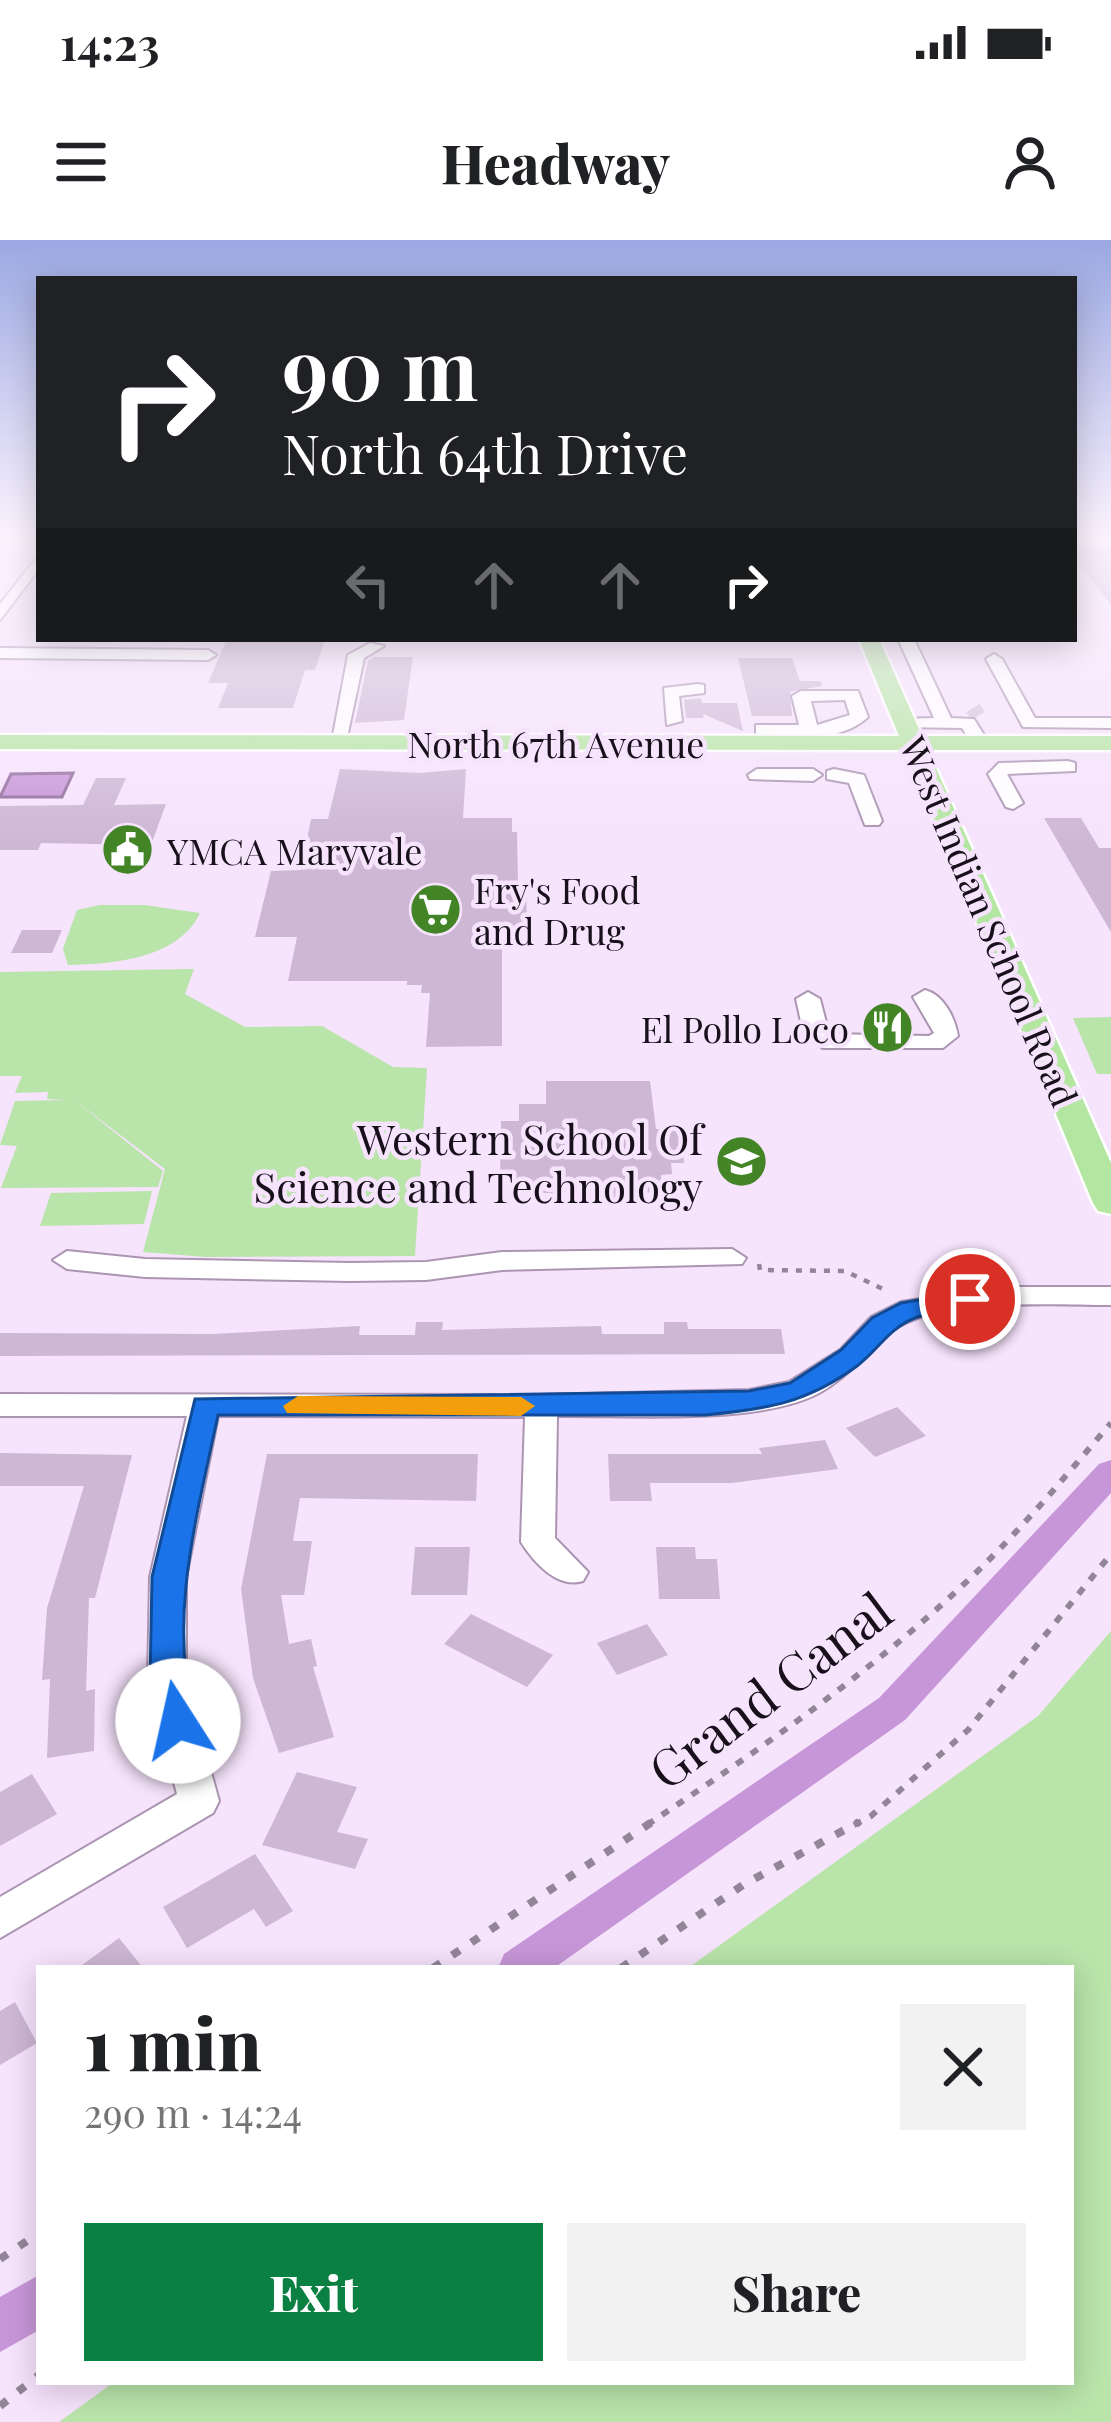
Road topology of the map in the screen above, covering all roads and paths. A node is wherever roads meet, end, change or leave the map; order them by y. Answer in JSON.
{"nodes":[{"id":1,"x":870,"y":642,"type":"edge"},
{"id":2,"x":907,"y":642,"type":"edge"},
{"id":3,"x":376,"y":646,"type":"dead end"},
{"id":4,"x":0,"y":653,"type":"edge"},
{"id":5,"x":208,"y":655,"type":"dead end"},
{"id":6,"x":994,"y":659,"type":"dead end"},
{"id":7,"x":698,"y":688,"type":"dead end"},
{"id":8,"x":893,"y":695,"type":"junction"},
{"id":9,"x":931,"y":695,"type":"junction"},
{"id":10,"x":964,"y":718,"type":"junction"},
{"id":11,"x":673,"y":721,"type":"dead end"},
{"id":12,"x":1111,"y":723,"type":"edge"},
{"id":13,"x":762,"y":729,"type":"dead end"},
{"id":14,"x":809,"y":729,"type":"dead end"},
{"id":15,"x":910,"y":733,"type":"junction"},
{"id":16,"x":1050,"y":733,"type":"junction"},
{"id":17,"x":0,"y":742,"type":"edge"},
{"id":18,"x":337,"y":742,"type":"junction"},
{"id":19,"x":1111,"y":743,"type":"edge"},
{"id":20,"x":1068,"y":767,"type":"dead end"},
{"id":21,"x":757,"y":775,"type":"dead end"},
{"id":22,"x":1013,"y":803,"type":"dead end"},
{"id":23,"x":872,"y":821,"type":"dead end"},
{"id":24,"x":925,"y":998,"type":"dead end"},
{"id":25,"x":808,"y":999,"type":"dead end"},
{"id":26,"x":1111,"y":1203,"type":"edge"},
{"id":27,"x":745,"y":1258,"type":"joint"},
{"id":28,"x":68,"y":1261,"type":"dead end"},
{"id":29,"x":1111,"y":1296,"type":"edge"},
{"id":30,"x":910,"y":1310,"type":"junction"},
{"id":31,"x":0,"y":1405,"type":"edge"},
{"id":32,"x":206,"y":1406,"type":"junction"},
{"id":33,"x":542,"y":1406,"type":"junction"},
{"id":34,"x":1111,"y":1423,"type":"edge"},
{"id":35,"x":1111,"y":1554,"type":"edge"},
{"id":36,"x":572,"y":1572,"type":"dead end"},
{"id":37,"x":0,"y":1919,"type":"edge"},
{"id":38,"x":437,"y":1965,"type":"edge"},
{"id":39,"x":625,"y":1965,"type":"edge"},
{"id":40,"x":36,"y":2235,"type":"edge"},
{"id":41,"x":0,"y":2259,"type":"edge"},
{"id":42,"x":36,"y":2377,"type":"edge"},
{"id":43,"x":0,"y":2406,"type":"edge"}],
"edges":[{"from":1,"to":8,"type":"main road","name":"West Indian School Road"},
{"from":2,"to":9,"type":"street"},
{"from":3,"to":18,"type":"street"},
{"from":4,"to":5,"type":"street"},
{"from":6,"to":16,"type":"street"},
{"from":7,"to":11,"type":"street"},
{"from":8,"to":9,"type":"street"},
{"from":8,"to":15,"type":"main road","name":"West Indian School Road"},
{"from":9,"to":10,"type":"street"},
{"from":10,"to":15,"type":"main road","name":"North 67th Avenue"},
{"from":10,"to":15,"type":"street"},
{"from":10,"to":16,"type":"main road","name":"North 67th Avenue"},
{"from":12,"to":16,"type":"street"},
{"from":13,"to":14,"type":"street"},
{"from":15,"to":18,"type":"main road","name":"North 67th Avenue"},
{"from":15,"to":26,"type":"main road","name":"West Indian School Road"},
{"from":16,"to":19,"type":"main road","name":"North 67th Avenue"},
{"from":17,"to":18,"type":"main road","name":"North 67th Avenue"},
{"from":20,"to":22,"type":"street"},
{"from":21,"to":23,"type":"street"},
{"from":24,"to":25,"type":"street"},
{"from":27,"to":28,"type":"street"},
{"from":27,"to":30,"type":"path"},
{"from":29,"to":30,"type":"street"},
{"from":30,"to":33,"type":"street"},
{"from":31,"to":32,"type":"street"},
{"from":32,"to":33,"type":"street"},
{"from":32,"to":37,"type":"street"},
{"from":33,"to":36,"type":"street"},
{"from":34,"to":38,"type":"path","name":"Grand Canal"},
{"from":35,"to":39,"type":"path"},
{"from":40,"to":41,"type":"path"},
{"from":42,"to":43,"type":"path"}]}
